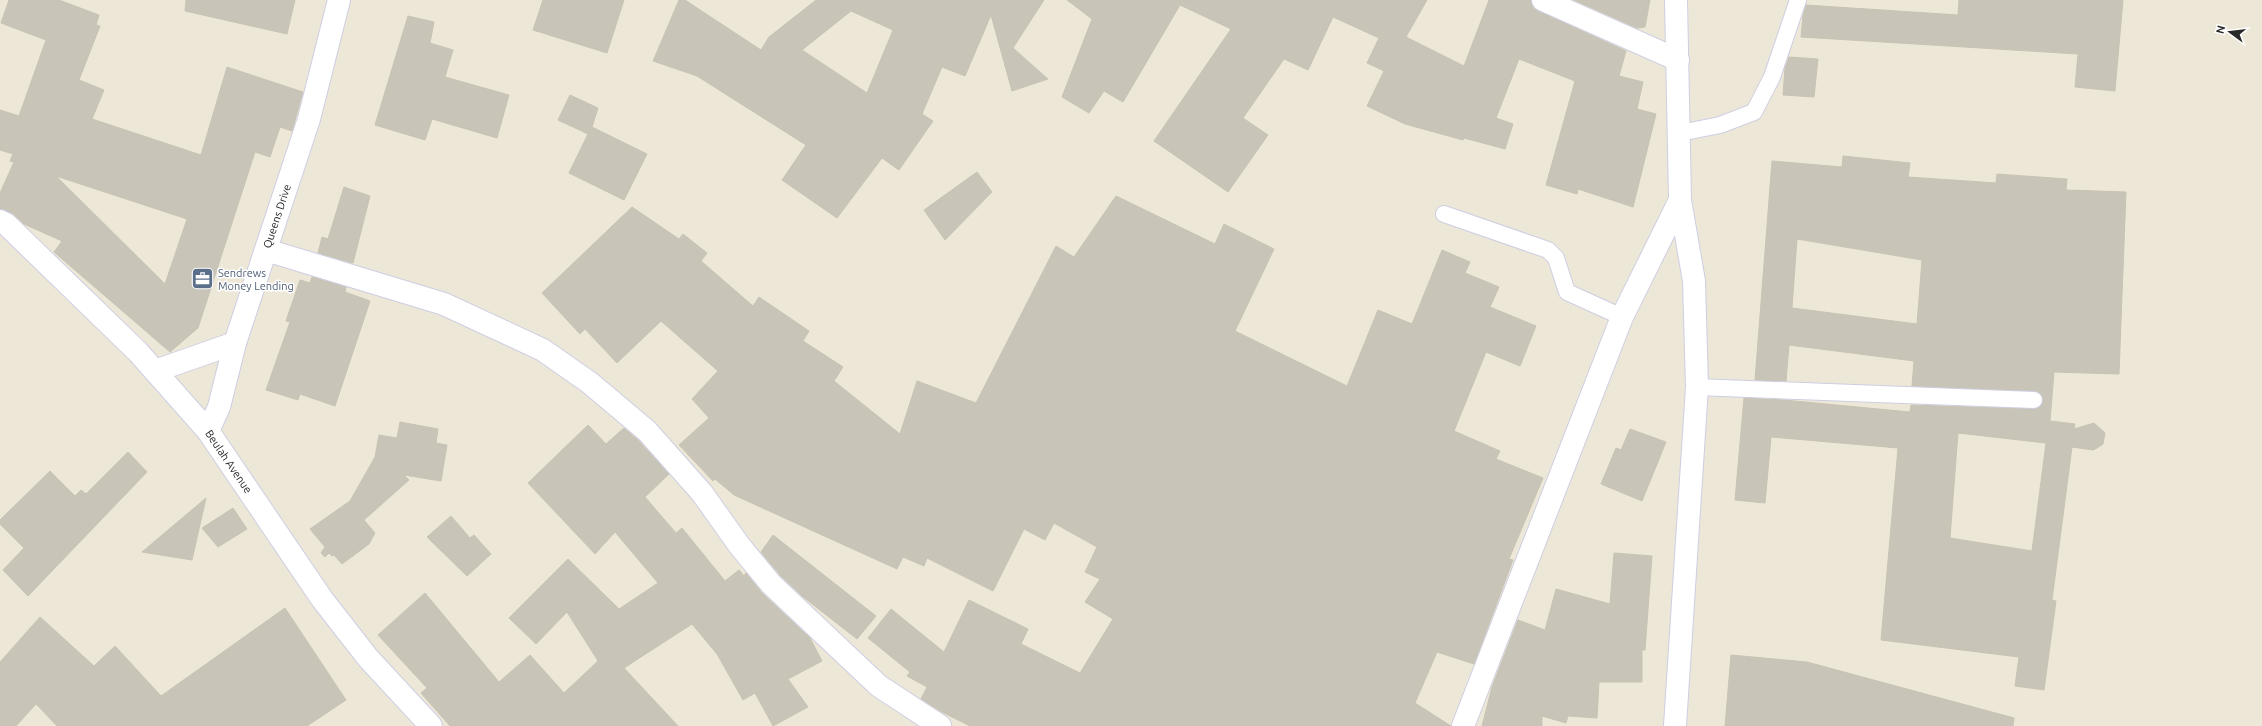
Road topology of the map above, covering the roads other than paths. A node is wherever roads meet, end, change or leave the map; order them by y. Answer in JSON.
{"nodes":[{"id":1,"x":339,"y":0,"type":"edge"},
{"id":2,"x":1543,"y":0,"type":"edge"},
{"id":3,"x":1676,"y":0,"type":"edge"},
{"id":4,"x":1798,"y":0,"type":"edge"},
{"id":5,"x":1678,"y":60,"type":"junction"},
{"id":6,"x":1680,"y":133,"type":"junction"},
{"id":7,"x":1680,"y":200,"type":"junction"},
{"id":8,"x":1444,"y":214,"type":"dead end"},
{"id":9,"x":0,"y":221,"type":"edge"},
{"id":10,"x":266,"y":250,"type":"junction"},
{"id":11,"x":1622,"y":317,"type":"junction"},
{"id":12,"x":235,"y":343,"type":"junction"},
{"id":13,"x":155,"y":371,"type":"junction"},
{"id":14,"x":1697,"y":387,"type":"junction"},
{"id":15,"x":2034,"y":400,"type":"dead end"},
{"id":16,"x":208,"y":430,"type":"junction"},
{"id":17,"x":431,"y":726,"type":"edge"},
{"id":18,"x":940,"y":726,"type":"edge"},
{"id":19,"x":1463,"y":726,"type":"edge"},
{"id":20,"x":1675,"y":726,"type":"edge"}],
"edges":[{"from":1,"to":10,"type":"street","name":"Queens Drive"},
{"from":2,"to":5,"type":"street"},
{"from":3,"to":5,"type":"street"},
{"from":4,"to":6,"type":"lane"},
{"from":5,"to":6,"type":"street"},
{"from":6,"to":7,"type":"street"},
{"from":7,"to":11,"type":"street"},
{"from":7,"to":14,"type":"street"},
{"from":8,"to":11,"type":"lane"},
{"from":9,"to":13,"type":"street","name":"Beulah Avenue"},
{"from":10,"to":12,"type":"street","name":"Queens Drive"},
{"from":10,"to":18,"type":"street"},
{"from":11,"to":19,"type":"street"},
{"from":12,"to":13,"type":"street"},
{"from":12,"to":16,"type":"street","name":"Queens Drive"},
{"from":13,"to":16,"type":"street","name":"Beulah Avenue"},
{"from":14,"to":15,"type":"lane"},
{"from":14,"to":20,"type":"street"},
{"from":16,"to":17,"type":"street","name":"Beulah Avenue"}]}
